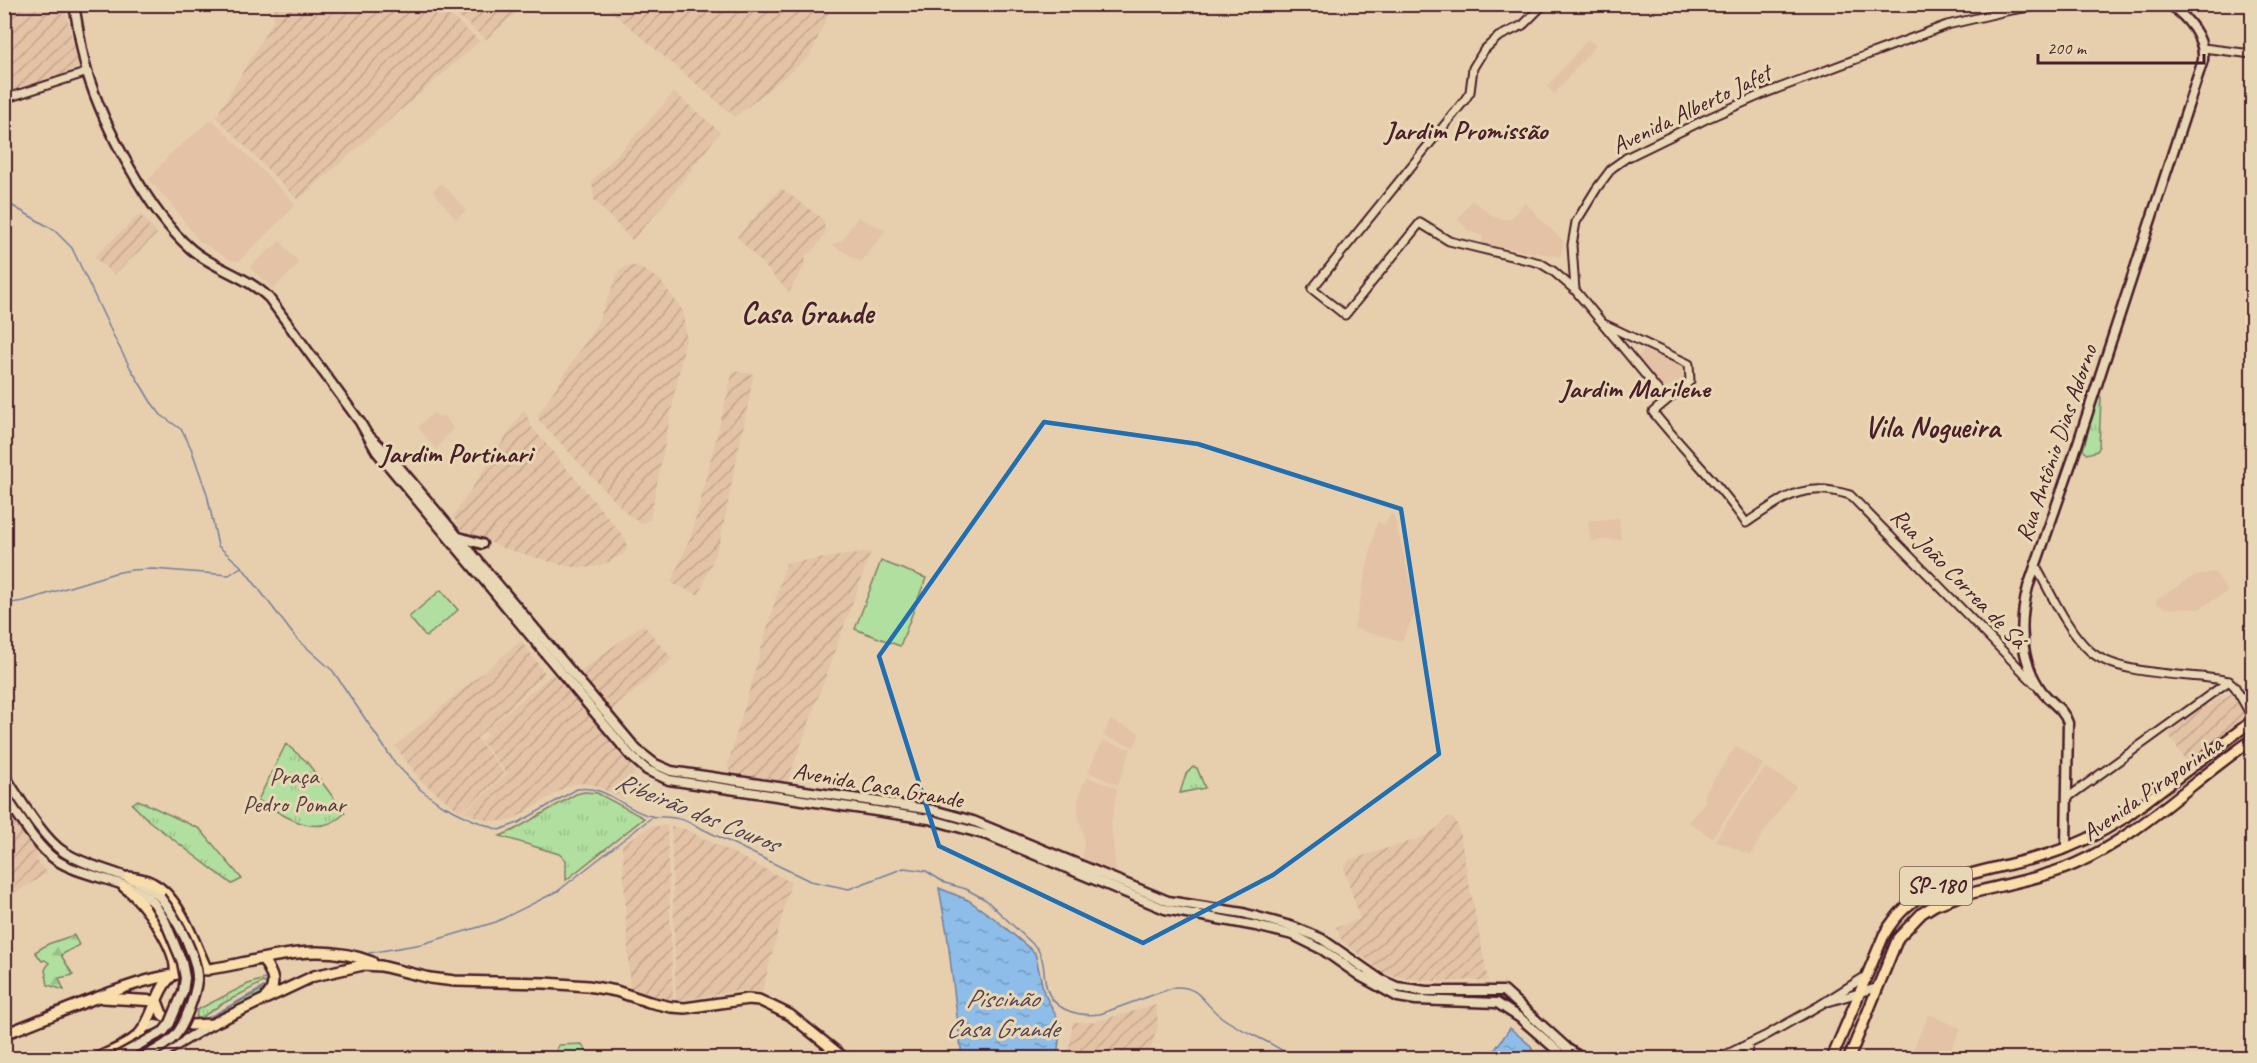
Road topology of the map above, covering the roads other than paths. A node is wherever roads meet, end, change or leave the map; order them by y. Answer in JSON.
{"nodes":[{"id":1,"x":74,"y":4,"type":"edge"},
{"id":2,"x":1544,"y":4,"type":"edge"},
{"id":3,"x":2050,"y":4,"type":"edge"},
{"id":4,"x":2169,"y":4,"type":"edge"},
{"id":5,"x":2203,"y":48,"type":"junction"},
{"id":6,"x":2253,"y":54,"type":"edge"},
{"id":7,"x":88,"y":72,"type":"junction"},
{"id":8,"x":4,"y":99,"type":"edge"},
{"id":9,"x":1575,"y":290,"type":"junction"},
{"id":10,"x":1602,"y":323,"type":"junction"},
{"id":11,"x":1666,"y":400,"type":"junction"},
{"id":12,"x":368,"y":435,"type":"junction"},
{"id":13,"x":451,"y":528,"type":"junction"},
{"id":14,"x":444,"y":535,"type":"junction"},
{"id":15,"x":459,"y":537,"type":"junction"},
{"id":16,"x":482,"y":544,"type":"dead end"},
{"id":17,"x":2035,"y":565,"type":"junction"},
{"id":18,"x":2229,"y":681,"type":"junction"},
{"id":19,"x":2039,"y":688,"type":"junction"},
{"id":20,"x":2253,"y":717,"type":"edge"},
{"id":21,"x":2253,"y":721,"type":"edge"},
{"id":22,"x":2253,"y":740,"type":"edge"},
{"id":23,"x":4,"y":775,"type":"edge"},
{"id":24,"x":4,"y":794,"type":"edge"},
{"id":25,"x":2067,"y":798,"type":"junction"},
{"id":26,"x":2066,"y":848,"type":"junction"},
{"id":27,"x":2040,"y":875,"type":"junction"},
{"id":28,"x":129,"y":877,"type":"junction"},
{"id":29,"x":124,"y":886,"type":"junction"},
{"id":30,"x":157,"y":900,"type":"junction"},
{"id":31,"x":345,"y":954,"type":"junction"},
{"id":32,"x":263,"y":959,"type":"junction"},
{"id":33,"x":202,"y":960,"type":"junction"},
{"id":34,"x":381,"y":966,"type":"junction"},
{"id":35,"x":175,"y":968,"type":"junction"},
{"id":36,"x":207,"y":970,"type":"junction"},
{"id":37,"x":321,"y":974,"type":"junction"},
{"id":38,"x":1866,"y":975,"type":"junction"},
{"id":39,"x":1879,"y":987,"type":"junction"},
{"id":40,"x":1494,"y":991,"type":"junction"},
{"id":41,"x":1859,"y":992,"type":"junction"},
{"id":42,"x":1510,"y":995,"type":"junction"},
{"id":43,"x":98,"y":998,"type":"junction"},
{"id":44,"x":264,"y":999,"type":"junction"},
{"id":45,"x":157,"y":1001,"type":"junction"},
{"id":46,"x":1497,"y":1003,"type":"junction"},
{"id":47,"x":1820,"y":1005,"type":"junction"},
{"id":48,"x":212,"y":1024,"type":"junction"},
{"id":49,"x":145,"y":1027,"type":"junction"},
{"id":50,"x":4,"y":1034,"type":"edge"},
{"id":51,"x":1749,"y":1044,"type":"junction"},
{"id":52,"x":165,"y":1053,"type":"junction"},
{"id":53,"x":1735,"y":1055,"type":"edge"},
{"id":54,"x":98,"y":1059,"type":"edge"},
{"id":55,"x":115,"y":1059,"type":"edge"},
{"id":56,"x":141,"y":1059,"type":"edge"},
{"id":57,"x":155,"y":1059,"type":"edge"},
{"id":58,"x":844,"y":1059,"type":"edge"},
{"id":59,"x":1566,"y":1059,"type":"edge"},
{"id":60,"x":1582,"y":1059,"type":"edge"},
{"id":61,"x":1719,"y":1059,"type":"edge"},
{"id":62,"x":1746,"y":1059,"type":"edge"},
{"id":63,"x":1832,"y":1059,"type":"edge"},
{"id":64,"x":1849,"y":1059,"type":"edge"}],
"edges":[{"from":1,"to":7,"type":"main road","name":"Avenida Casa Grande"},
{"from":2,"to":9,"type":"street"},
{"from":3,"to":9,"type":"street","name":"Avenida Alberto Jafet"},
{"from":4,"to":5,"type":"main road"},
{"from":5,"to":6,"type":"street"},
{"from":5,"to":17,"type":"main road","name":"Rua Antônio Dias Adorno"},
{"from":7,"to":8,"type":"street"},
{"from":7,"to":12,"type":"main road","name":"Avenida Casa Grande"},
{"from":9,"to":10,"type":"street"},
{"from":10,"to":11,"type":"street"},
{"from":10,"to":11,"type":"street"},
{"from":11,"to":19,"type":"street","name":"Rua João Correa de Sá"},
{"from":12,"to":13,"type":"main road","name":"Avenida Casa Grande"},
{"from":12,"to":14,"type":"main road","name":"Avenida Casa Grande"},
{"from":13,"to":14,"type":"main road"},
{"from":13,"to":15,"type":"main road","name":"Avenida Casa Grande"},
{"from":14,"to":46,"type":"main road","name":"Avenida Casa Grande"},
{"from":15,"to":16,"type":"main road"},
{"from":15,"to":40,"type":"main road","name":"Avenida Casa Grande"},
{"from":17,"to":18,"type":"street"},
{"from":17,"to":19,"type":"main road","name":"Rua Antônio Dias Adorno"},
{"from":18,"to":20,"type":"street"},
{"from":18,"to":25,"type":"street"},
{"from":19,"to":25,"type":"main road","name":"Rua Antônio Dias Adorno"},
{"from":21,"to":26,"type":"main road","name":"Avenida Piraporinha","number":"SP-180"},
{"from":22,"to":27,"type":"main road","name":"Avenida Piraporinha","number":"SP-180"},
{"from":23,"to":28,"type":"main road"},
{"from":24,"to":29,"type":"main road"},
{"from":25,"to":26,"type":"main road","name":"Rua Antônio Dias Adorno"},
{"from":26,"to":27,"type":"main road"},
{"from":26,"to":38,"type":"main road","name":"Avenida Piraporinha","number":"SP-180"},
{"from":27,"to":39,"type":"main road","name":"Avenida Piraporinha","number":"SP-180"},
{"from":28,"to":30,"type":"main road"},
{"from":28,"to":33,"type":"main road"},
{"from":29,"to":30,"type":"main road"},
{"from":29,"to":35,"type":"main road"},
{"from":30,"to":55,"type":"main road","bridge":true},
{"from":30,"to":56,"type":"main road","bridge":true},
{"from":31,"to":32,"type":"main road"},
{"from":31,"to":34,"type":"main road"},
{"from":31,"to":37,"type":"main road"},
{"from":32,"to":36,"type":"main road"},
{"from":32,"to":44,"type":"main road"},
{"from":33,"to":35,"type":"main road"},
{"from":33,"to":36,"type":"main road"},
{"from":34,"to":37,"type":"main road"},
{"from":34,"to":58,"type":"main road"},
{"from":35,"to":36,"type":"main road"},
{"from":35,"to":43,"type":"main road"},
{"from":35,"to":45,"type":"main road"},
{"from":37,"to":44,"type":"main road"},
{"from":38,"to":41,"type":"main road","name":"Avenida Piraporinha","number":"SP-180"},
{"from":38,"to":47,"type":"street"},
{"from":39,"to":41,"type":"street"},
{"from":39,"to":64,"type":"main road","name":"Avenida Piraporinha","number":"SP-180"},
{"from":40,"to":42,"type":"main road","name":"Avenida Casa Grande"},
{"from":40,"to":46,"type":"main road"},
{"from":41,"to":47,"type":"street"},
{"from":41,"to":63,"type":"main road","name":"Avenida Piraporinha","number":"SP-180"},
{"from":42,"to":46,"type":"main road"},
{"from":42,"to":60,"type":"main road","name":"Avenida Casa Grande"},
{"from":43,"to":45,"type":"main road"},
{"from":43,"to":50,"type":"main road"},
{"from":44,"to":48,"type":"main road"},
{"from":45,"to":48,"type":"main road"},
{"from":45,"to":49,"type":"main road"},
{"from":46,"to":59,"type":"main road"},
{"from":47,"to":51,"type":"street"},
{"from":48,"to":52,"type":"main road"},
{"from":49,"to":52,"type":"main road"},
{"from":49,"to":54,"type":"main road"},
{"from":51,"to":53,"type":"street"},
{"from":51,"to":62,"type":"street"},
{"from":52,"to":57,"type":"main road"},
{"from":53,"to":61,"type":"street"}]}
